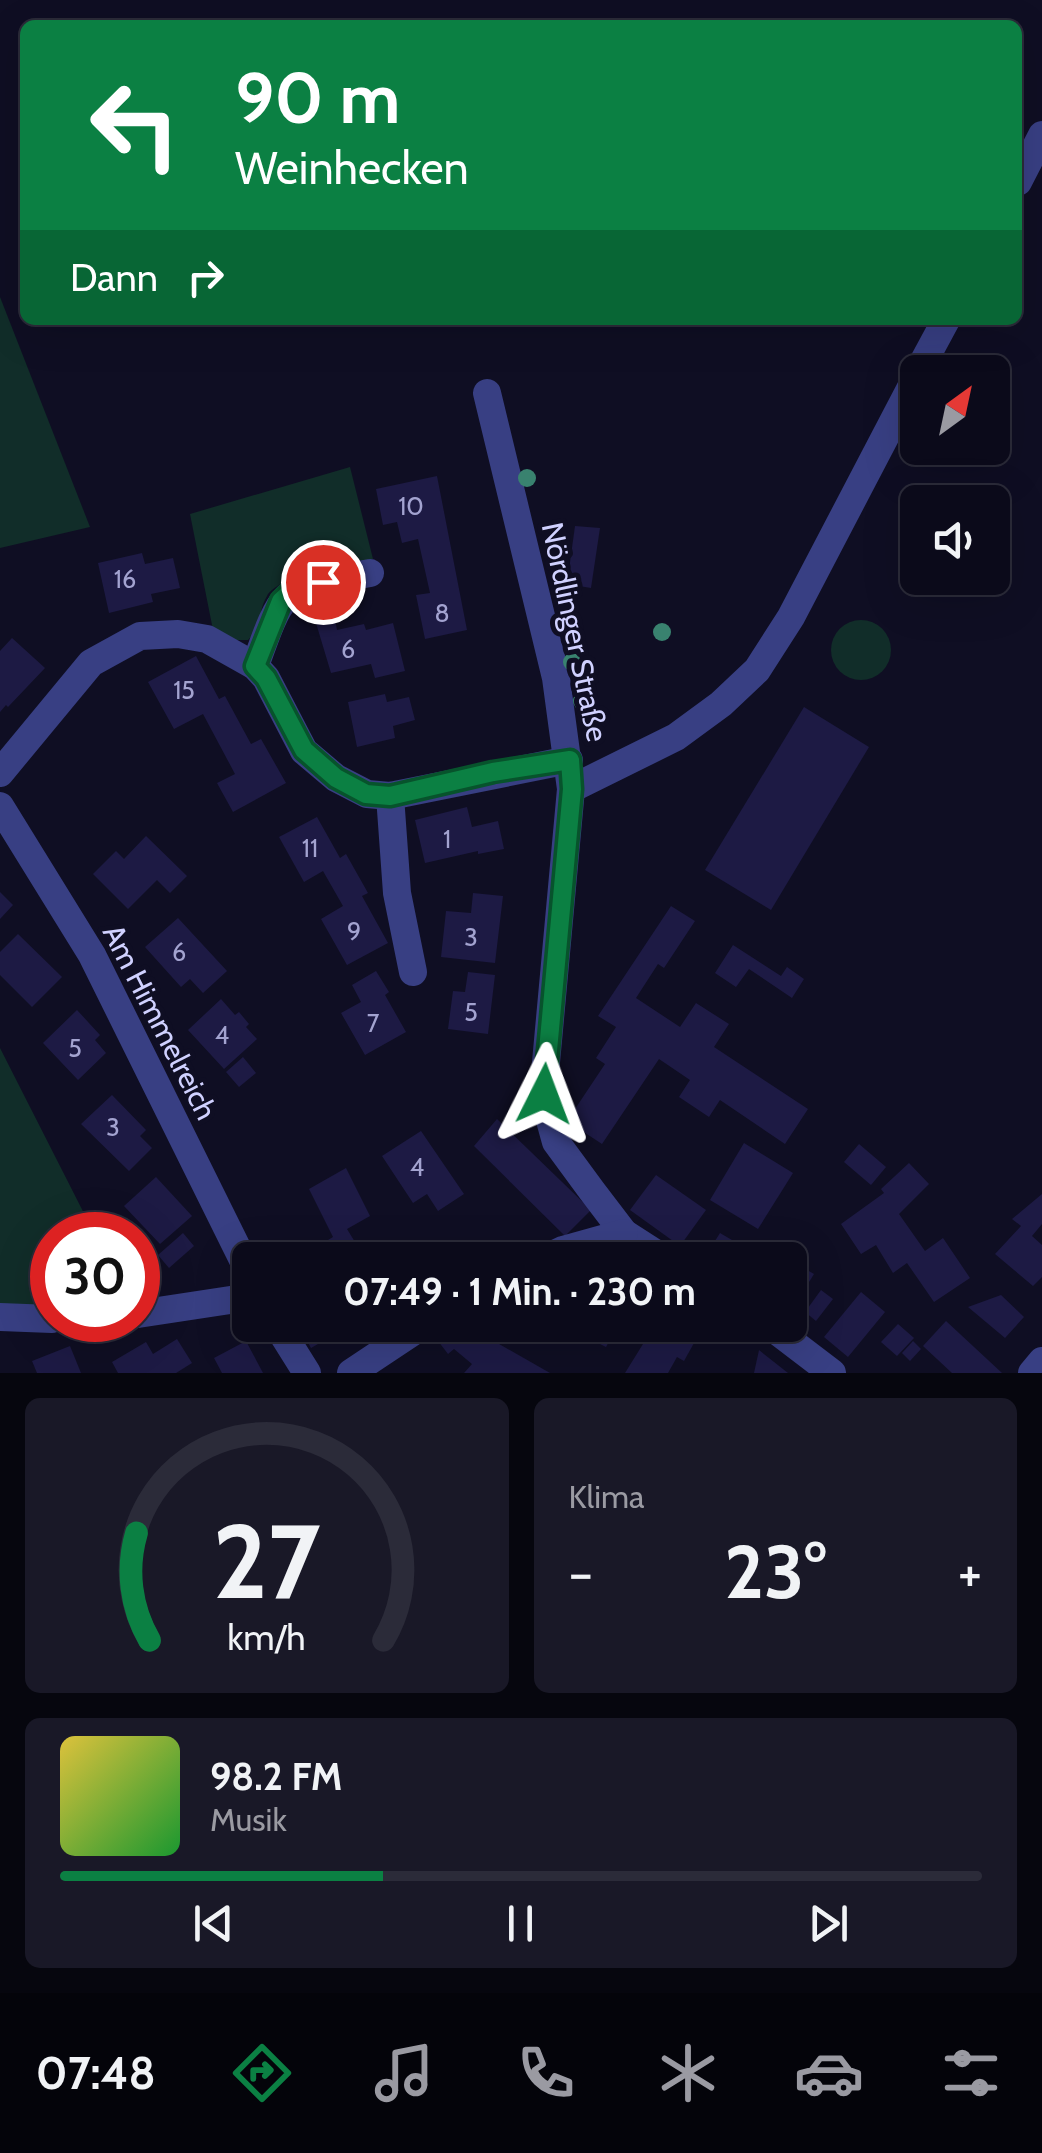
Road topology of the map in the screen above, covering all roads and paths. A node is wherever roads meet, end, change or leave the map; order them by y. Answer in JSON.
{"nodes":[{"id":1,"x":1042,"y":135,"type":"edge"},
{"id":2,"x":1022,"y":174,"type":"edge"},
{"id":3,"x":943,"y":325,"type":"edge"},
{"id":4,"x":928,"y":355,"type":"edge"},
{"id":5,"x":487,"y":393,"type":"dead end"},
{"id":6,"x":900,"y":408,"type":"edge"},
{"id":7,"x":370,"y":573,"type":"dead end"},
{"id":8,"x":255,"y":666,"type":"junction"},
{"id":9,"x":570,"y":760,"type":"junction"},
{"id":10,"x":0,"y":774,"type":"edge"},
{"id":11,"x":572,"y":789,"type":"junction"},
{"id":12,"x":390,"y":796,"type":"junction"},
{"id":13,"x":0,"y":806,"type":"edge"},
{"id":14,"x":413,"y":972,"type":"dead end"},
{"id":15,"x":624,"y":1233,"type":"junction"},
{"id":16,"x":234,"y":1242,"type":"edge"},
{"id":17,"x":592,"y":1242,"type":"edge"},
{"id":18,"x":638,"y":1242,"type":"edge"},
{"id":19,"x":232,"y":1301,"type":"edge"},
{"id":20,"x":160,"y":1311,"type":"edge"},
{"id":21,"x":0,"y":1317,"type":"edge"},
{"id":22,"x":30,"y":1318,"type":"edge"},
{"id":23,"x":288,"y":1342,"type":"edge"},
{"id":24,"x":398,"y":1342,"type":"edge"},
{"id":25,"x":791,"y":1342,"type":"edge"},
{"id":26,"x":1042,"y":1362,"type":"edge"},
{"id":27,"x":307,"y":1373,"type":"edge"},
{"id":28,"x":351,"y":1373,"type":"edge"},
{"id":29,"x":832,"y":1373,"type":"edge"},
{"id":30,"x":1032,"y":1373,"type":"edge"}],
"edges":[{"from":1,"to":2,"type":"street"},
{"from":3,"to":4,"type":"street"},
{"from":5,"to":9,"type":"street","name":"Nördlinger Straße"},
{"from":6,"to":11,"type":"street"},
{"from":7,"to":8,"type":"street"},
{"from":8,"to":10,"type":"street"},
{"from":8,"to":12,"type":"street"},
{"from":9,"to":11,"type":"street","name":"Nördlinger Straße"},
{"from":9,"to":12,"type":"street"},
{"from":11,"to":15,"type":"street","name":"Nördlinger Straße"},
{"from":12,"to":14,"type":"street"},
{"from":13,"to":16,"type":"street","name":"Am Himmelreich"},
{"from":15,"to":17,"type":"street"},
{"from":15,"to":18,"type":"street","name":"Nördlinger Straße"},
{"from":19,"to":20,"type":"street"},
{"from":21,"to":22,"type":"street"},
{"from":23,"to":27,"type":"street"},
{"from":24,"to":28,"type":"street"},
{"from":25,"to":29,"type":"street"},
{"from":26,"to":30,"type":"street"}]}
